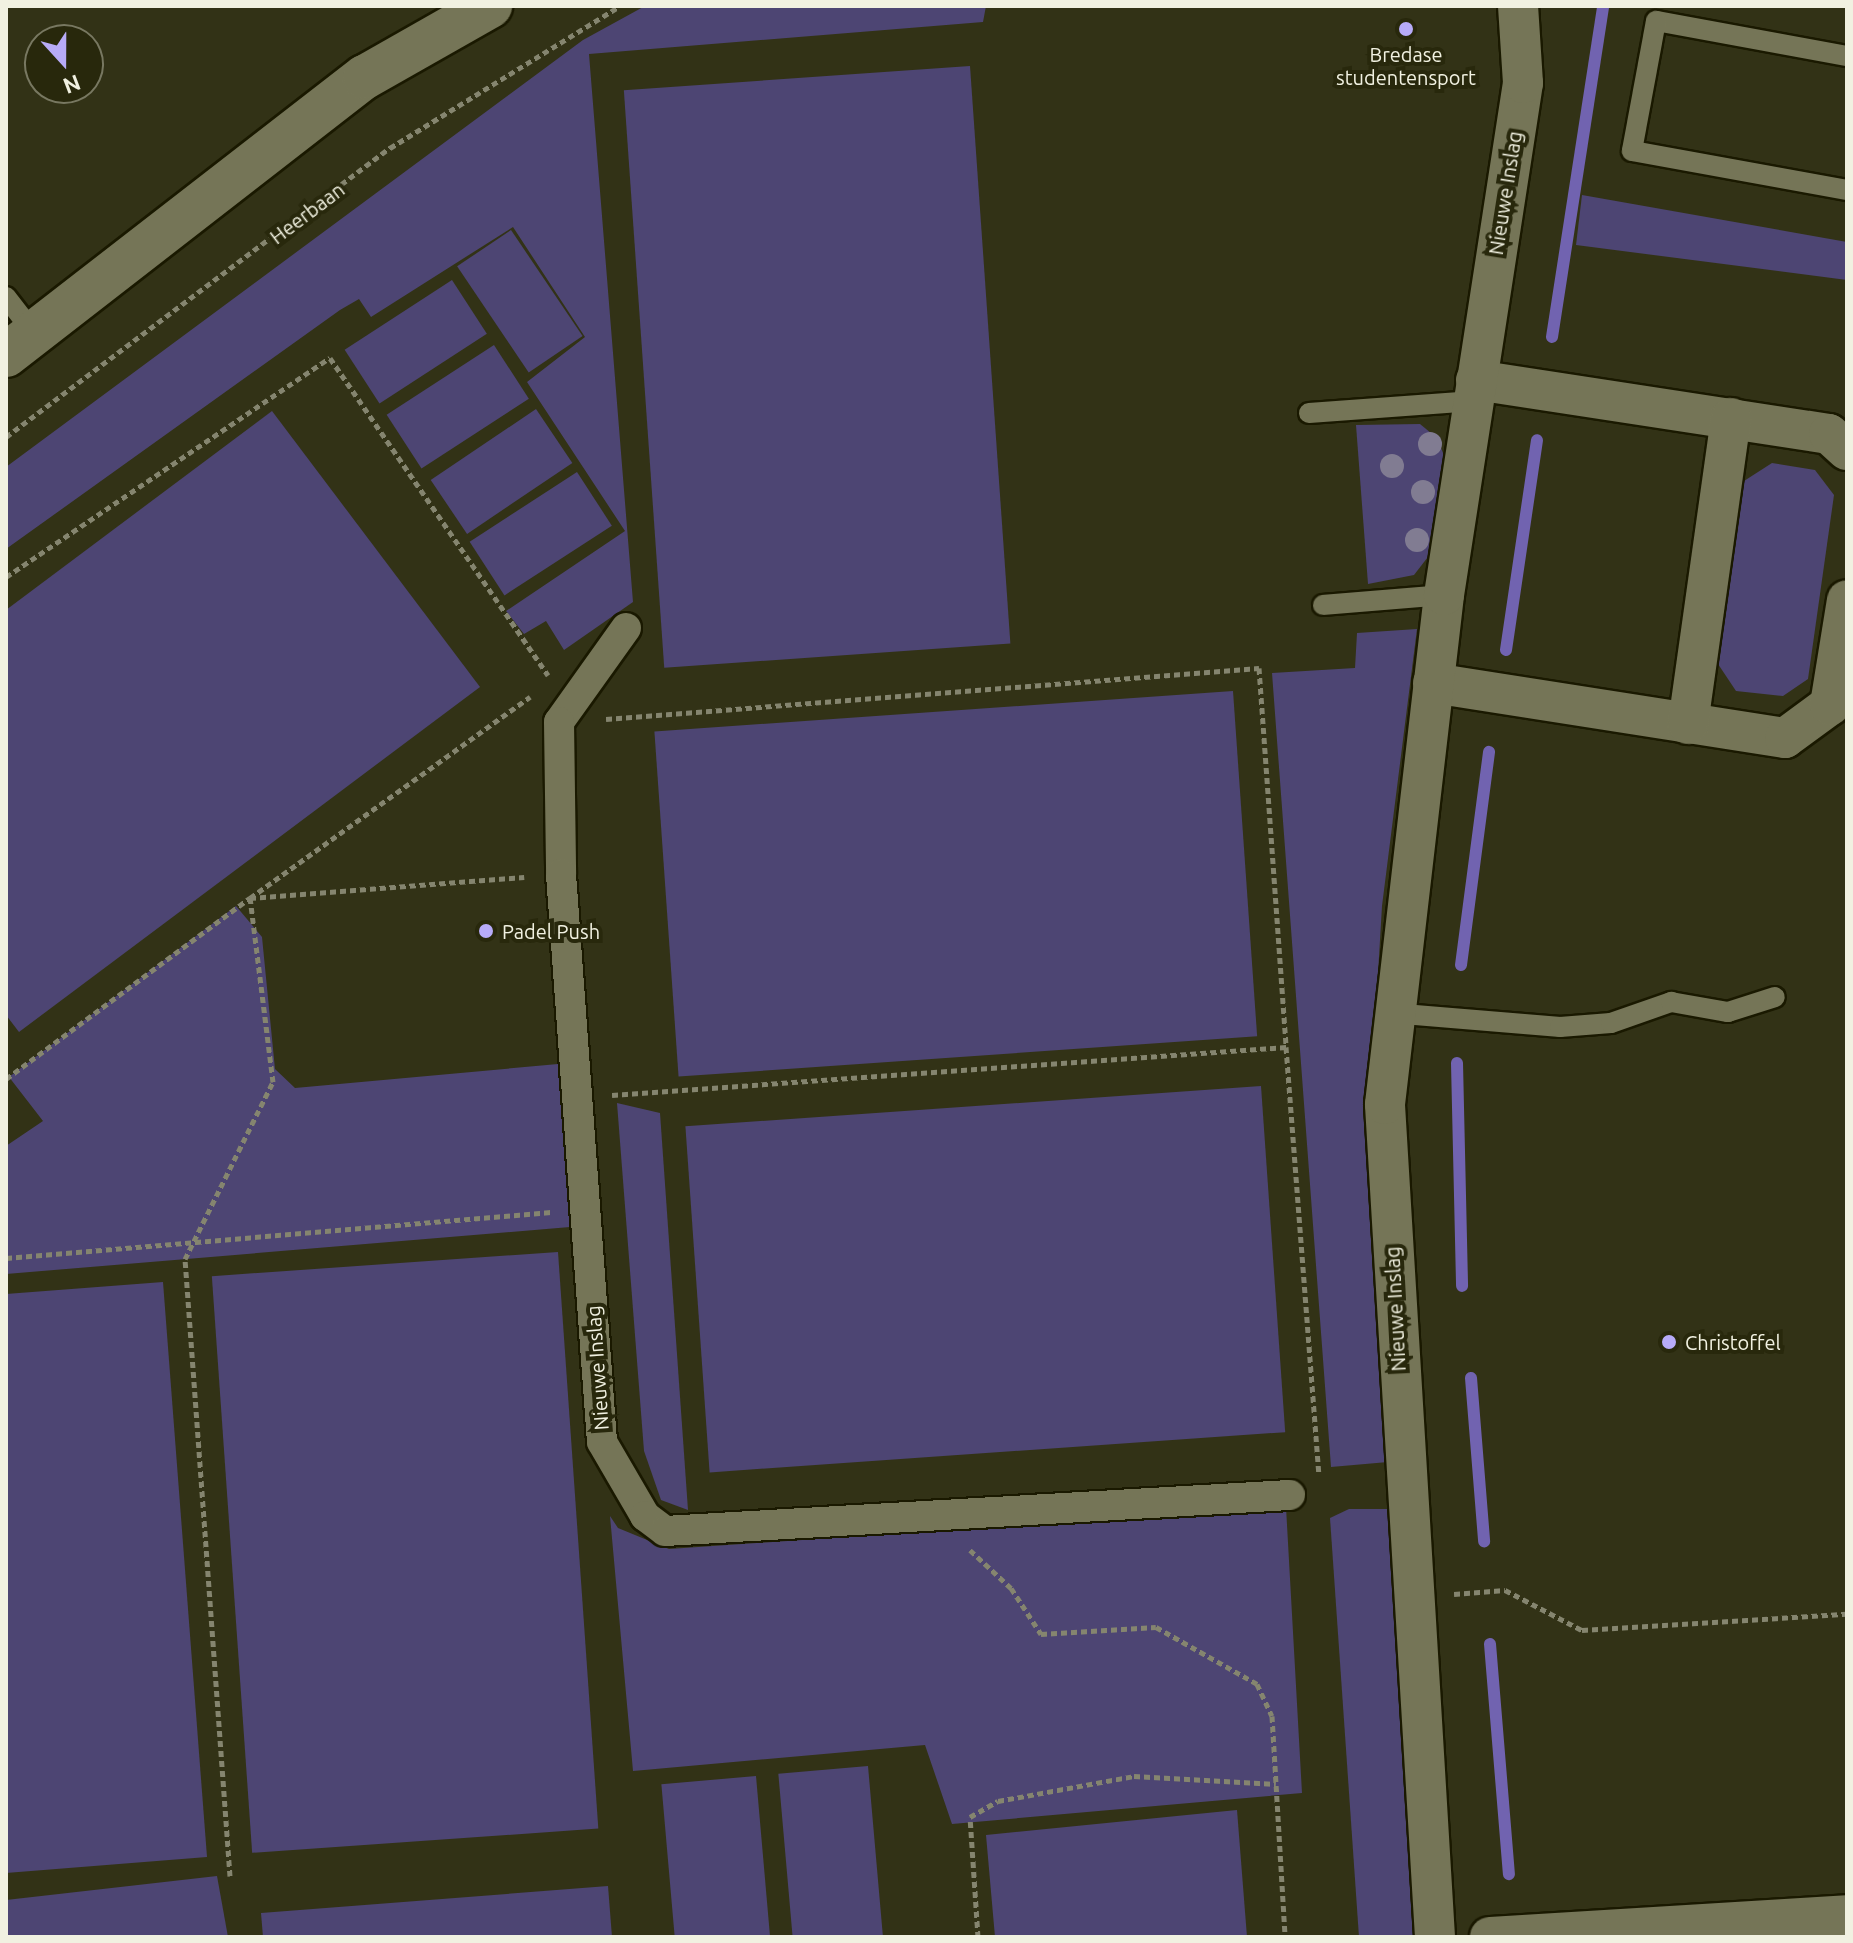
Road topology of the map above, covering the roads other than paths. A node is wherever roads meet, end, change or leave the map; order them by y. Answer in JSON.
{"nodes":[{"id":1,"x":490,"y":6,"type":"edge"},
{"id":2,"x":1518,"y":6,"type":"edge"},
{"id":3,"x":1847,"y":56,"type":"edge"},
{"id":4,"x":1847,"y":190,"type":"edge"},
{"id":5,"x":6,"y":297,"type":"edge"},
{"id":6,"x":20,"y":344,"type":"edge"},
{"id":7,"x":1475,"y":391,"type":"junction"},
{"id":8,"x":1309,"y":413,"type":"dead end"},
{"id":9,"x":1731,"y":418,"type":"junction"},
{"id":10,"x":1847,"y":450,"type":"edge"},
{"id":11,"x":1444,"y":595,"type":"junction"},
{"id":12,"x":1847,"y":600,"type":"edge"},
{"id":13,"x":1323,"y":605,"type":"dead end"},
{"id":14,"x":626,"y":628,"type":"dead end"},
{"id":15,"x":1433,"y":683,"type":"junction"},
{"id":16,"x":1688,"y":724,"type":"junction"},
{"id":17,"x":1775,"y":997,"type":"dead end"},
{"id":18,"x":1390,"y":1013,"type":"junction"},
{"id":19,"x":1290,"y":1495,"type":"dead end"},
{"id":20,"x":1847,"y":1915,"type":"edge"},
{"id":21,"x":1435,"y":1937,"type":"edge"},
{"id":22,"x":1490,"y":1937,"type":"edge"}],
"edges":[{"from":1,"to":6,"type":"street"},
{"from":2,"to":7,"type":"street","name":"Nieuwe Inslag"},
{"from":3,"to":4,"type":"lane"},
{"from":5,"to":6,"type":"lane"},
{"from":7,"to":8,"type":"lane"},
{"from":7,"to":9,"type":"street"},
{"from":7,"to":11,"type":"street","name":"Nieuwe Inslag"},
{"from":9,"to":10,"type":"street"},
{"from":9,"to":16,"type":"street"},
{"from":11,"to":13,"type":"lane"},
{"from":11,"to":15,"type":"street","name":"Nieuwe Inslag"},
{"from":12,"to":16,"type":"street"},
{"from":14,"to":19,"type":"street","name":"Nieuwe Inslag"},
{"from":15,"to":16,"type":"street"},
{"from":15,"to":18,"type":"street","name":"Nieuwe Inslag"},
{"from":17,"to":18,"type":"lane"},
{"from":18,"to":21,"type":"street","name":"Nieuwe Inslag"},
{"from":20,"to":22,"type":"street"}]}
